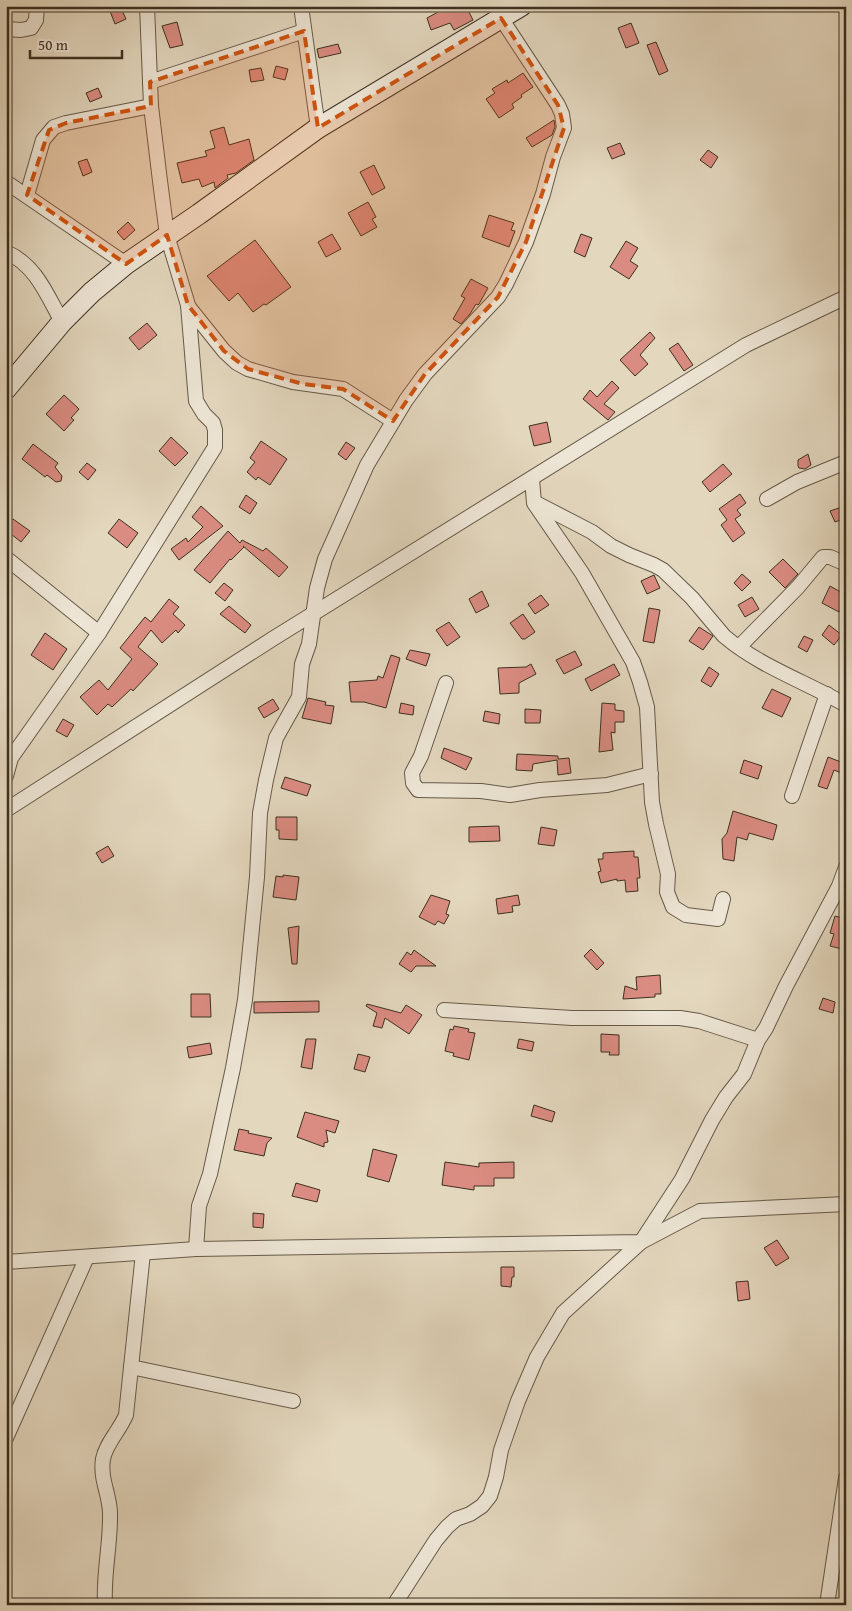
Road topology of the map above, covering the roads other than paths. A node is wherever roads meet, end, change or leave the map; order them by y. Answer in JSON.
{"nodes":[{"id":1,"x":36,"y":6,"type":"edge"},
{"id":2,"x":146,"y":6,"type":"edge"},
{"id":3,"x":302,"y":6,"type":"edge"},
{"id":4,"x":521,"y":6,"type":"edge"},
{"id":5,"x":500,"y":12,"type":"edge"},
{"id":6,"x":6,"y":29,"type":"edge"},
{"id":7,"x":304,"y":31,"type":"junction"},
{"id":8,"x":150,"y":82,"type":"junction"},
{"id":9,"x":152,"y":106,"type":"junction"},
{"id":10,"x":318,"y":128,"type":"junction"},
{"id":11,"x":6,"y":182,"type":"edge"},
{"id":12,"x":27,"y":195,"type":"junction"},
{"id":13,"x":167,"y":234,"type":"junction"},
{"id":14,"x":6,"y":252,"type":"edge"},
{"id":15,"x":126,"y":264,"type":"junction"},
{"id":16,"x":844,"y":299,"type":"edge"},
{"id":17,"x":188,"y":305,"type":"junction"},
{"id":18,"x":62,"y":322,"type":"junction"},
{"id":19,"x":6,"y":389,"type":"edge"},
{"id":20,"x":393,"y":421,"type":"junction"},
{"id":21,"x":846,"y":462,"type":"edge"},
{"id":22,"x":532,"y":479,"type":"junction"},
{"id":23,"x":767,"y":500,"type":"dead end"},
{"id":24,"x":534,"y":502,"type":"junction"},
{"id":25,"x":6,"y":558,"type":"edge"},
{"id":26,"x":846,"y":564,"type":"edge"},
{"id":27,"x":312,"y":615,"type":"junction"},
{"id":28,"x":99,"y":634,"type":"junction"},
{"id":29,"x":739,"y":647,"type":"junction"},
{"id":30,"x":446,"y":683,"type":"dead end"},
{"id":31,"x":827,"y":694,"type":"junction"},
{"id":32,"x":846,"y":705,"type":"edge"},
{"id":33,"x":651,"y":774,"type":"junction"},
{"id":34,"x":6,"y":776,"type":"edge"},
{"id":35,"x":792,"y":796,"type":"dead end"},
{"id":36,"x":6,"y":810,"type":"edge"},
{"id":37,"x":846,"y":867,"type":"edge"},
{"id":38,"x":723,"y":899,"type":"dead end"},
{"id":39,"x":444,"y":1010,"type":"dead end"},
{"id":40,"x":758,"y":1040,"type":"junction"},
{"id":41,"x":846,"y":1204,"type":"edge"},
{"id":42,"x":641,"y":1242,"type":"junction"},
{"id":43,"x":196,"y":1250,"type":"junction"},
{"id":44,"x":143,"y":1253,"type":"junction"},
{"id":45,"x":87,"y":1257,"type":"junction"},
{"id":46,"x":6,"y":1262,"type":"edge"},
{"id":47,"x":131,"y":1367,"type":"junction"},
{"id":48,"x":293,"y":1401,"type":"dead end"},
{"id":49,"x":6,"y":1438,"type":"edge"},
{"id":50,"x":846,"y":1478,"type":"edge"},
{"id":51,"x":105,"y":1605,"type":"edge"},
{"id":52,"x":394,"y":1605,"type":"edge"},
{"id":53,"x":827,"y":1605,"type":"edge"}],
"edges":[{"from":1,"to":6,"type":"street"},
{"from":2,"to":8,"type":"street"},
{"from":3,"to":7,"type":"street"},
{"from":4,"to":5,"type":"street"},
{"from":5,"to":10,"type":"street"},
{"from":5,"to":20,"type":"street"},
{"from":7,"to":8,"type":"street"},
{"from":7,"to":10,"type":"street"},
{"from":8,"to":9,"type":"street"},
{"from":9,"to":12,"type":"street"},
{"from":9,"to":13,"type":"street"},
{"from":10,"to":13,"type":"street"},
{"from":11,"to":12,"type":"street"},
{"from":12,"to":15,"type":"street"},
{"from":13,"to":15,"type":"street"},
{"from":13,"to":17,"type":"street"},
{"from":14,"to":18,"type":"street"},
{"from":15,"to":18,"type":"street"},
{"from":16,"to":22,"type":"street"},
{"from":17,"to":20,"type":"street"},
{"from":17,"to":28,"type":"street"},
{"from":18,"to":19,"type":"street"},
{"from":20,"to":27,"type":"street"},
{"from":21,"to":23,"type":"street"},
{"from":22,"to":24,"type":"street"},
{"from":22,"to":27,"type":"street"},
{"from":24,"to":29,"type":"street"},
{"from":24,"to":33,"type":"street"},
{"from":25,"to":28,"type":"street"},
{"from":26,"to":29,"type":"street"},
{"from":27,"to":36,"type":"street"},
{"from":27,"to":43,"type":"street"},
{"from":28,"to":34,"type":"street"},
{"from":29,"to":31,"type":"street"},
{"from":30,"to":33,"type":"street"},
{"from":31,"to":32,"type":"street"},
{"from":31,"to":35,"type":"street"},
{"from":33,"to":38,"type":"street"},
{"from":37,"to":40,"type":"street"},
{"from":39,"to":40,"type":"street"},
{"from":40,"to":42,"type":"street"},
{"from":41,"to":42,"type":"street"},
{"from":42,"to":43,"type":"street"},
{"from":42,"to":52,"type":"street"},
{"from":43,"to":44,"type":"street"},
{"from":44,"to":45,"type":"street"},
{"from":44,"to":47,"type":"street"},
{"from":45,"to":46,"type":"street"},
{"from":45,"to":49,"type":"street"},
{"from":47,"to":48,"type":"street"},
{"from":47,"to":51,"type":"street"},
{"from":50,"to":53,"type":"street"}]}
